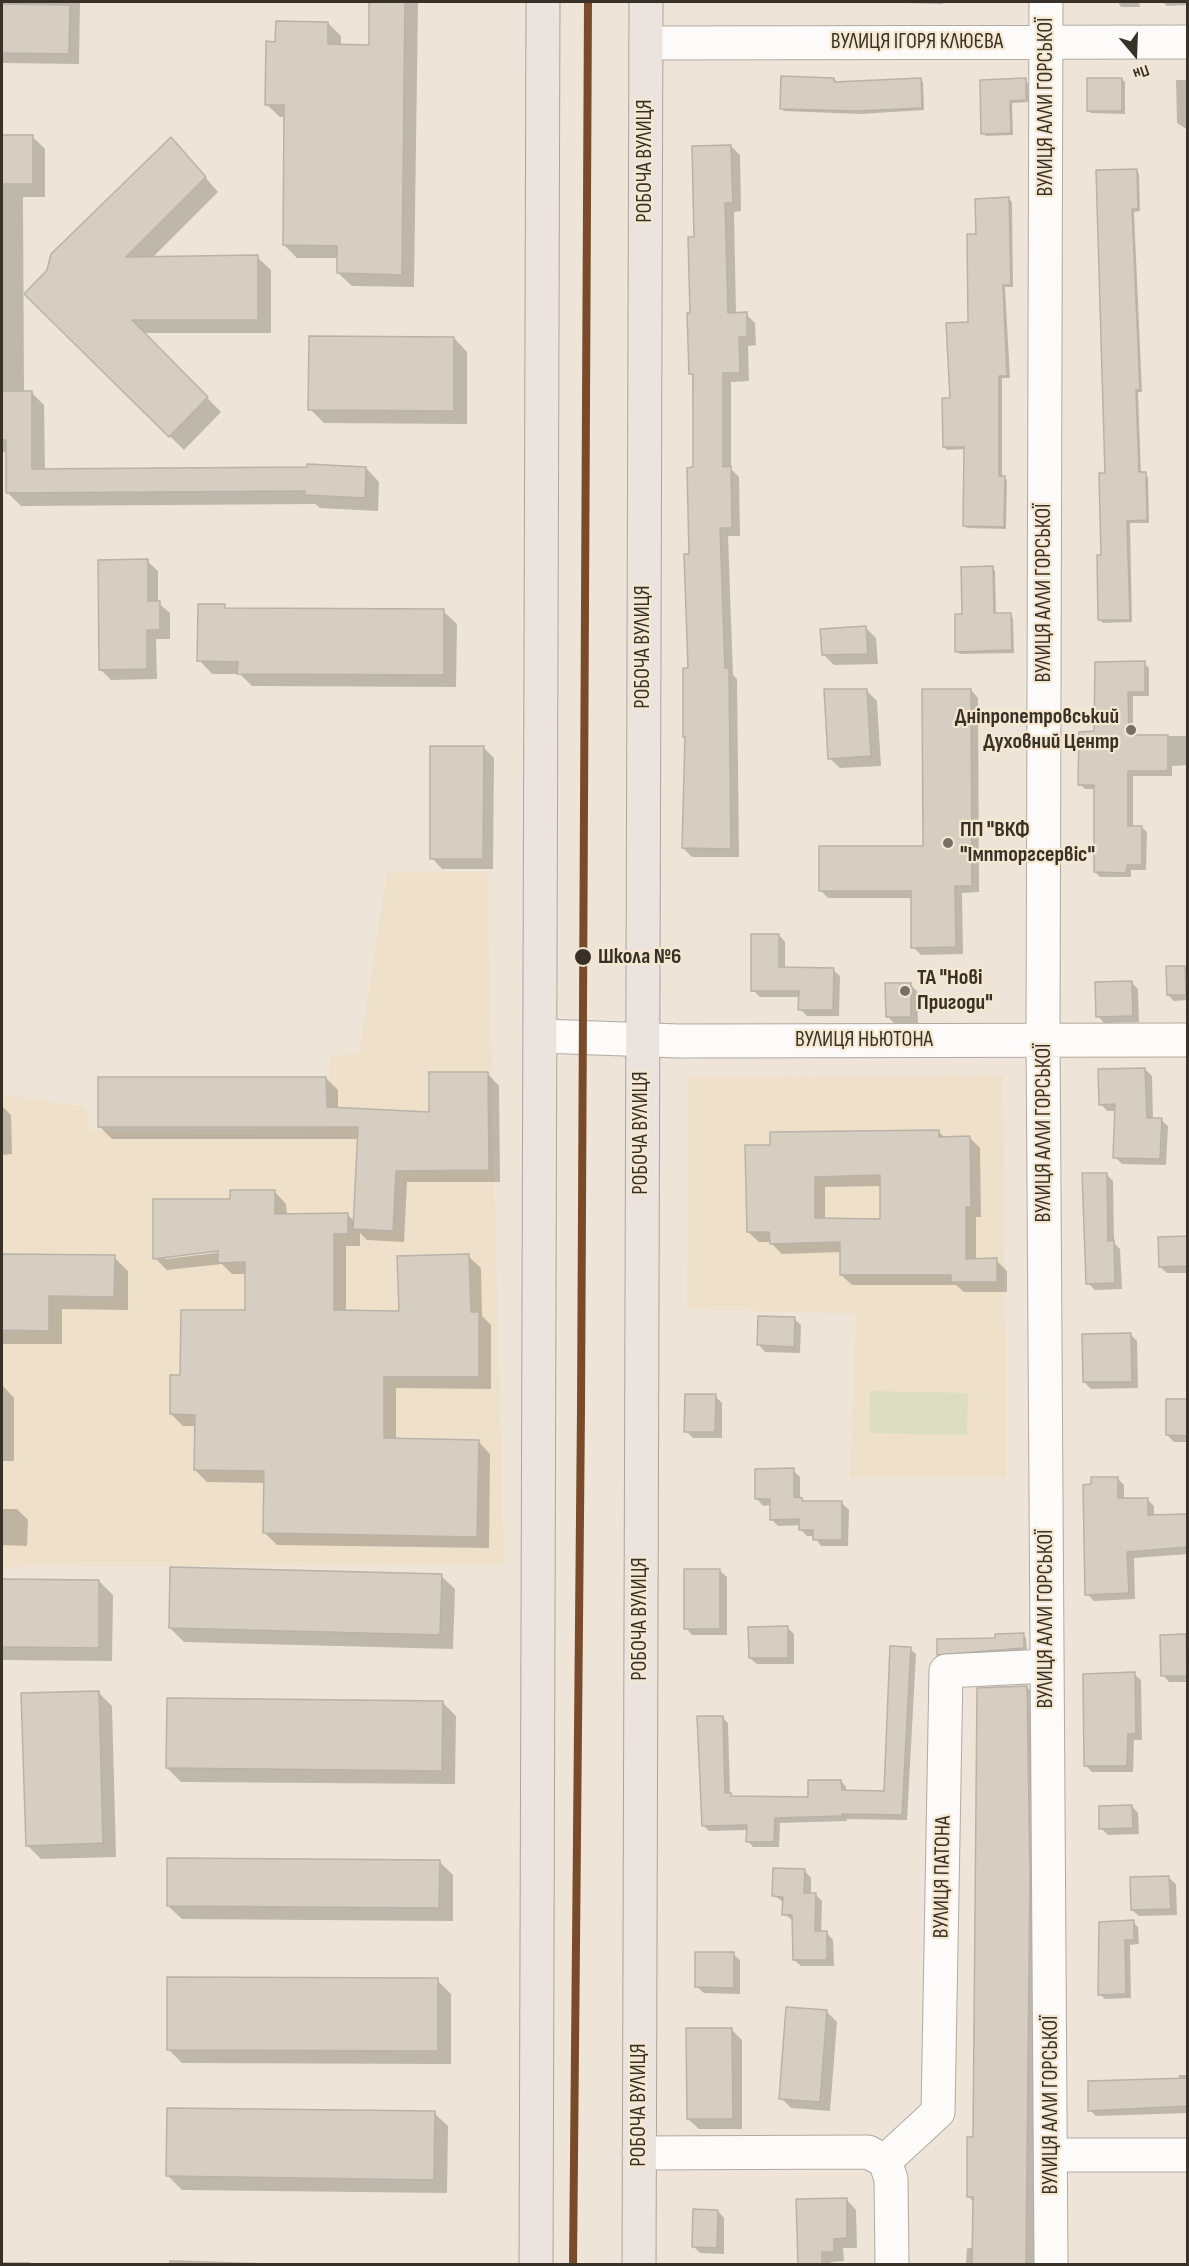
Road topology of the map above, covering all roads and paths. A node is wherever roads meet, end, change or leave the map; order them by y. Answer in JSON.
{"nodes":[{"id":1,"x":543,"y":2,"type":"edge"},
{"id":2,"x":646,"y":2,"type":"edge"},
{"id":3,"x":1046,"y":2,"type":"edge"},
{"id":4,"x":1046,"y":41,"type":"junction"},
{"id":5,"x":1188,"y":42,"type":"edge"},
{"id":6,"x":645,"y":43,"type":"junction"},
{"id":7,"x":541,"y":1036,"type":"junction"},
{"id":8,"x":641,"y":1040,"type":"junction"},
{"id":9,"x":1043,"y":1040,"type":"junction"},
{"id":10,"x":1188,"y":1040,"type":"edge"},
{"id":11,"x":1046,"y":1666,"type":"junction"},
{"id":12,"x":639,"y":2153,"type":"junction"},
{"id":13,"x":1053,"y":2155,"type":"junction"},
{"id":14,"x":1188,"y":2156,"type":"edge"},
{"id":15,"x":885,"y":2161,"type":"junction"},
{"id":16,"x":536,"y":2265,"type":"edge"},
{"id":17,"x":639,"y":2265,"type":"edge"},
{"id":18,"x":892,"y":2265,"type":"edge"},
{"id":19,"x":1052,"y":2265,"type":"edge"}],
"edges":[{"from":1,"to":7,"type":"main road"},
{"from":2,"to":6,"type":"main road","name":"РОБОЧА ВУЛИЦЯ"},
{"from":3,"to":4,"type":"street","name":"ВУЛИЦЯ АЛЛИ ГОРСЬКОЇ"},
{"from":4,"to":5,"type":"street","name":"ВУЛИЦЯ ІГОРЯ КЛЮЄВА"},
{"from":4,"to":6,"type":"street","name":"ВУЛИЦЯ ІГОРЯ КЛЮЄВА"},
{"from":4,"to":9,"type":"street","name":"ВУЛИЦЯ АЛЛИ ГОРСЬКОЇ"},
{"from":6,"to":8,"type":"main road","name":"РОБОЧА ВУЛИЦЯ"},
{"from":7,"to":8,"type":"street","name":"ВУЛИЦЯ НЬЮТОНА"},
{"from":7,"to":16,"type":"main road"},
{"from":8,"to":9,"type":"street","name":"ВУЛИЦЯ НЬЮТОНА"},
{"from":8,"to":12,"type":"main road","name":"РОБОЧА ВУЛИЦЯ"},
{"from":9,"to":10,"type":"street","name":"ВУЛИЦЯ НЬЮТОНА"},
{"from":9,"to":11,"type":"street","name":"ВУЛИЦЯ АЛЛИ ГОРСЬКОЇ"},
{"from":11,"to":13,"type":"street","name":"ВУЛИЦЯ АЛЛИ ГОРСЬКОЇ"},
{"from":11,"to":15,"type":"street","name":"ВУЛИЦЯ ПАТОНА"},
{"from":12,"to":15,"type":"street"},
{"from":12,"to":17,"type":"main road","name":"РОБОЧА ВУЛИЦЯ"},
{"from":13,"to":14,"type":"street"},
{"from":13,"to":19,"type":"street","name":"ВУЛИЦЯ АЛЛИ ГОРСЬКОЇ"},
{"from":15,"to":18,"type":"street"}]}
